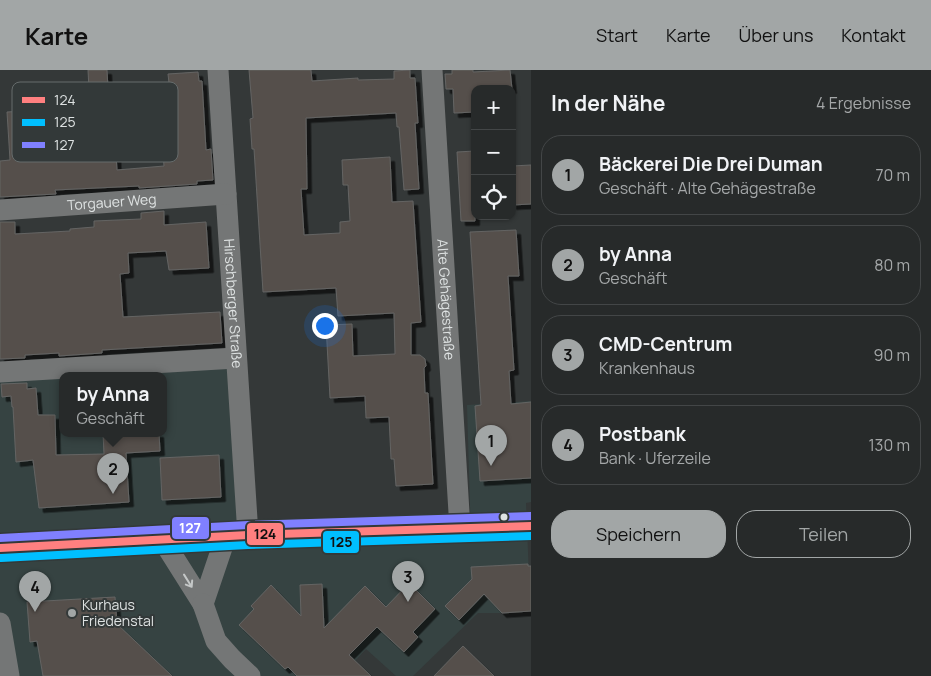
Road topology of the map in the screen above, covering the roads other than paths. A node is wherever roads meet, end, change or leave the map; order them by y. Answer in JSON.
{"nodes":[{"id":1,"x":218,"y":70,"type":"edge"},
{"id":2,"x":432,"y":70,"type":"edge"},
{"id":3,"x":226,"y":194,"type":"junction"},
{"id":4,"x":0,"y":210,"type":"edge"},
{"id":5,"x":236,"y":358,"type":"junction"},
{"id":6,"x":0,"y":372,"type":"edge"},
{"id":7,"x":531,"y":526,"type":"edge"},
{"id":8,"x":460,"y":528,"type":"junction"},
{"id":9,"x":237,"y":536,"type":"junction"},
{"id":10,"x":162,"y":540,"type":"junction"},
{"id":11,"x":0,"y":548,"type":"edge"},
{"id":12,"x":203,"y":604,"type":"junction"},
{"id":13,"x":0,"y":622,"type":"edge"},
{"id":14,"x":9,"y":676,"type":"edge"},
{"id":15,"x":250,"y":676,"type":"edge"}],
"edges":[{"from":1,"to":3,"type":"street","name":"Hirschberger Straße"},
{"from":2,"to":8,"type":"street","name":"Alte Gehägestraße"},
{"from":3,"to":4,"type":"street","name":"Torgauer Weg"},
{"from":3,"to":5,"type":"street","name":"Hirschberger Straße"},
{"from":5,"to":6,"type":"street"},
{"from":5,"to":9,"type":"street","name":"Hirschberger Straße"},
{"from":7,"to":8,"type":"main road"},
{"from":8,"to":9,"type":"main road"},
{"from":9,"to":10,"type":"main road"},
{"from":9,"to":12,"type":"street"},
{"from":10,"to":11,"type":"main road"},
{"from":10,"to":12,"type":"street","one_way":true},
{"from":12,"to":15,"type":"street"},
{"from":13,"to":14,"type":"street"}]}
